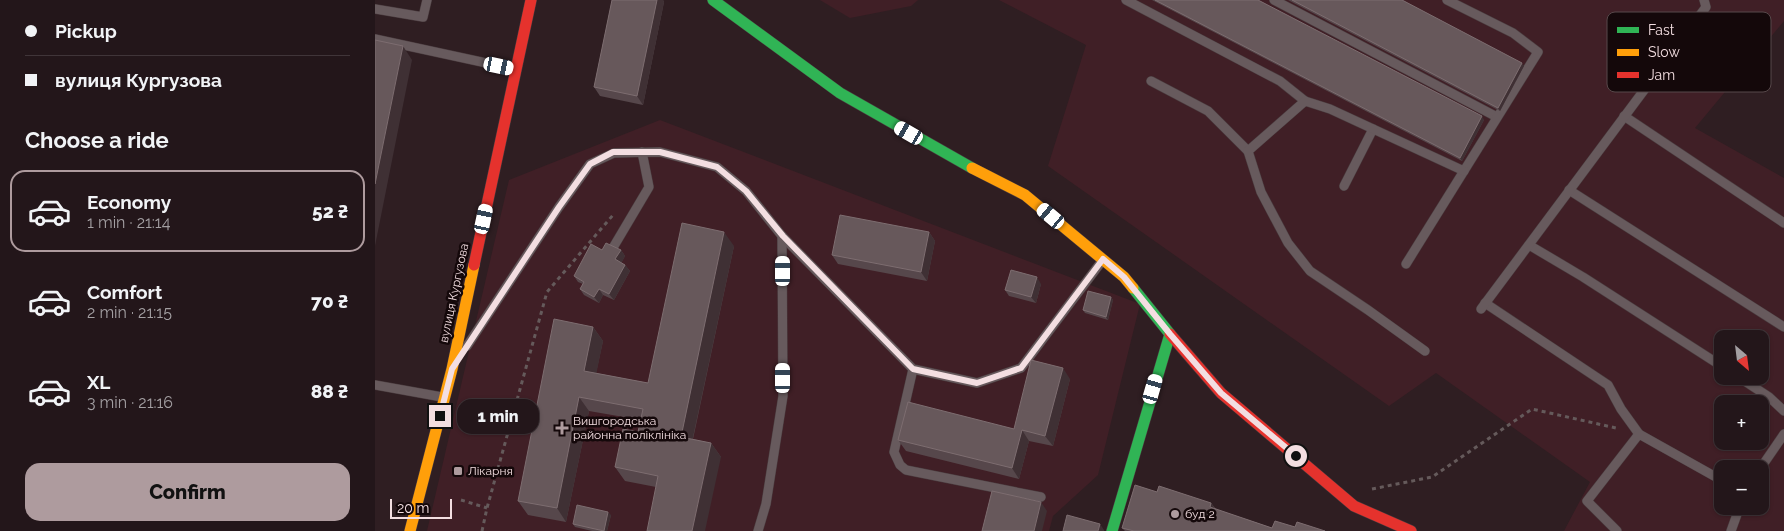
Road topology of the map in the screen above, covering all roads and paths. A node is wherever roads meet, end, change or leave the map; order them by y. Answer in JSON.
{"nodes":[{"id":1,"x":427,"y":0,"type":"edge"},
{"id":2,"x":531,"y":0,"type":"edge"},
{"id":3,"x":713,"y":0,"type":"edge"},
{"id":4,"x":1126,"y":0,"type":"edge"},
{"id":5,"x":1274,"y":0,"type":"edge"},
{"id":6,"x":1447,"y":0,"type":"edge"},
{"id":7,"x":1704,"y":0,"type":"edge"},
{"id":8,"x":375,"y":9,"type":"edge"},
{"id":9,"x":1702,"y":12,"type":"edge"},
{"id":10,"x":375,"y":39,"type":"edge"},
{"id":11,"x":516,"y":69,"type":"junction"},
{"id":12,"x":1151,"y":81,"type":"dead end"},
{"id":13,"x":1642,"y":92,"type":"edge"},
{"id":14,"x":1305,"y":101,"type":"junction"},
{"id":15,"x":1624,"y":116,"type":"junction"},
{"id":16,"x":1497,"y":117,"type":"junction"},
{"id":17,"x":1373,"y":129,"type":"junction"},
{"id":18,"x":1248,"y":151,"type":"junction"},
{"id":19,"x":642,"y":152,"type":"junction"},
{"id":20,"x":1464,"y":171,"type":"junction"},
{"id":21,"x":1344,"y":186,"type":"dead end"},
{"id":22,"x":1569,"y":190,"type":"junction"},
{"id":23,"x":616,"y":212,"type":"dead end"},
{"id":24,"x":1784,"y":224,"type":"edge"},
{"id":25,"x":783,"y":236,"type":"junction"},
{"id":26,"x":1529,"y":245,"type":"junction"},
{"id":27,"x":614,"y":246,"type":"edge"},
{"id":28,"x":1103,"y":259,"type":"junction"},
{"id":29,"x":1406,"y":264,"type":"dead end"},
{"id":30,"x":1784,"y":327,"type":"edge"},
{"id":31,"x":1170,"y":334,"type":"junction"},
{"id":32,"x":1425,"y":351,"type":"dead end"},
{"id":33,"x":1714,"y":361,"type":"edge"},
{"id":34,"x":452,"y":369,"type":"junction"},
{"id":35,"x":913,"y":369,"type":"junction"},
{"id":36,"x":375,"y":385,"type":"edge"},
{"id":37,"x":1751,"y":385,"type":"edge"},
{"id":38,"x":445,"y":397,"type":"junction"},
{"id":39,"x":1784,"y":411,"type":"edge"},
{"id":40,"x":1639,"y":434,"type":"junction"},
{"id":41,"x":1784,"y":434,"type":"edge"},
{"id":42,"x":1766,"y":460,"type":"edge"},
{"id":43,"x":1714,"y":476,"type":"edge"},
{"id":44,"x":1368,"y":489,"type":"dead end"},
{"id":45,"x":1041,"y":497,"type":"dead end"},
{"id":46,"x":461,"y":500,"type":"dead end"},
{"id":47,"x":487,"y":508,"type":"junction"},
{"id":48,"x":1737,"y":515,"type":"edge"},
{"id":49,"x":410,"y":531,"type":"edge"},
{"id":50,"x":482,"y":531,"type":"edge"},
{"id":51,"x":758,"y":531,"type":"edge"},
{"id":52,"x":1113,"y":531,"type":"edge"},
{"id":53,"x":1411,"y":531,"type":"edge"},
{"id":54,"x":1617,"y":531,"type":"edge"},
{"id":55,"x":1731,"y":531,"type":"edge"}],
"edges":[{"from":1,"to":8,"type":"lane"},
{"from":2,"to":11,"type":"street","name":"вулиця Кургузова"},
{"from":3,"to":28,"type":"street"},
{"from":4,"to":14,"type":"lane"},
{"from":5,"to":16,"type":"lane"},
{"from":6,"to":16,"type":"lane"},
{"from":7,"to":9,"type":"lane"},
{"from":10,"to":11,"type":"lane"},
{"from":11,"to":34,"type":"street","name":"вулиця Кургузова"},
{"from":12,"to":18,"type":"lane"},
{"from":13,"to":15,"type":"lane"},
{"from":14,"to":17,"type":"lane"},
{"from":14,"to":18,"type":"lane"},
{"from":15,"to":22,"type":"lane"},
{"from":15,"to":24,"type":"lane"},
{"from":16,"to":20,"type":"lane"},
{"from":17,"to":20,"type":"lane"},
{"from":17,"to":21,"type":"lane"},
{"from":18,"to":32,"type":"lane"},
{"from":19,"to":25,"type":"lane"},
{"from":19,"to":27,"type":"lane"},
{"from":19,"to":34,"type":"lane"},
{"from":20,"to":29,"type":"lane"},
{"from":22,"to":26,"type":"lane"},
{"from":22,"to":30,"type":"lane"},
{"from":23,"to":47,"type":"path"},
{"from":25,"to":35,"type":"lane"},
{"from":25,"to":51,"type":"lane"},
{"from":26,"to":33,"type":"lane"},
{"from":26,"to":40,"type":"lane"},
{"from":28,"to":31,"type":"street"},
{"from":28,"to":35,"type":"lane"},
{"from":31,"to":52,"type":"street"},
{"from":31,"to":53,"type":"street"},
{"from":34,"to":38,"type":"street","name":"вулиця Кургузова"},
{"from":35,"to":45,"type":"lane"},
{"from":36,"to":38,"type":"lane"},
{"from":37,"to":39,"type":"lane"},
{"from":38,"to":49,"type":"street","name":"вулиця Кургузова"},
{"from":40,"to":43,"type":"lane"},
{"from":40,"to":44,"type":"path"},
{"from":40,"to":54,"type":"lane"},
{"from":41,"to":42,"type":"lane"},
{"from":46,"to":47,"type":"path"},
{"from":47,"to":50,"type":"path"},
{"from":48,"to":55,"type":"lane"}]}
